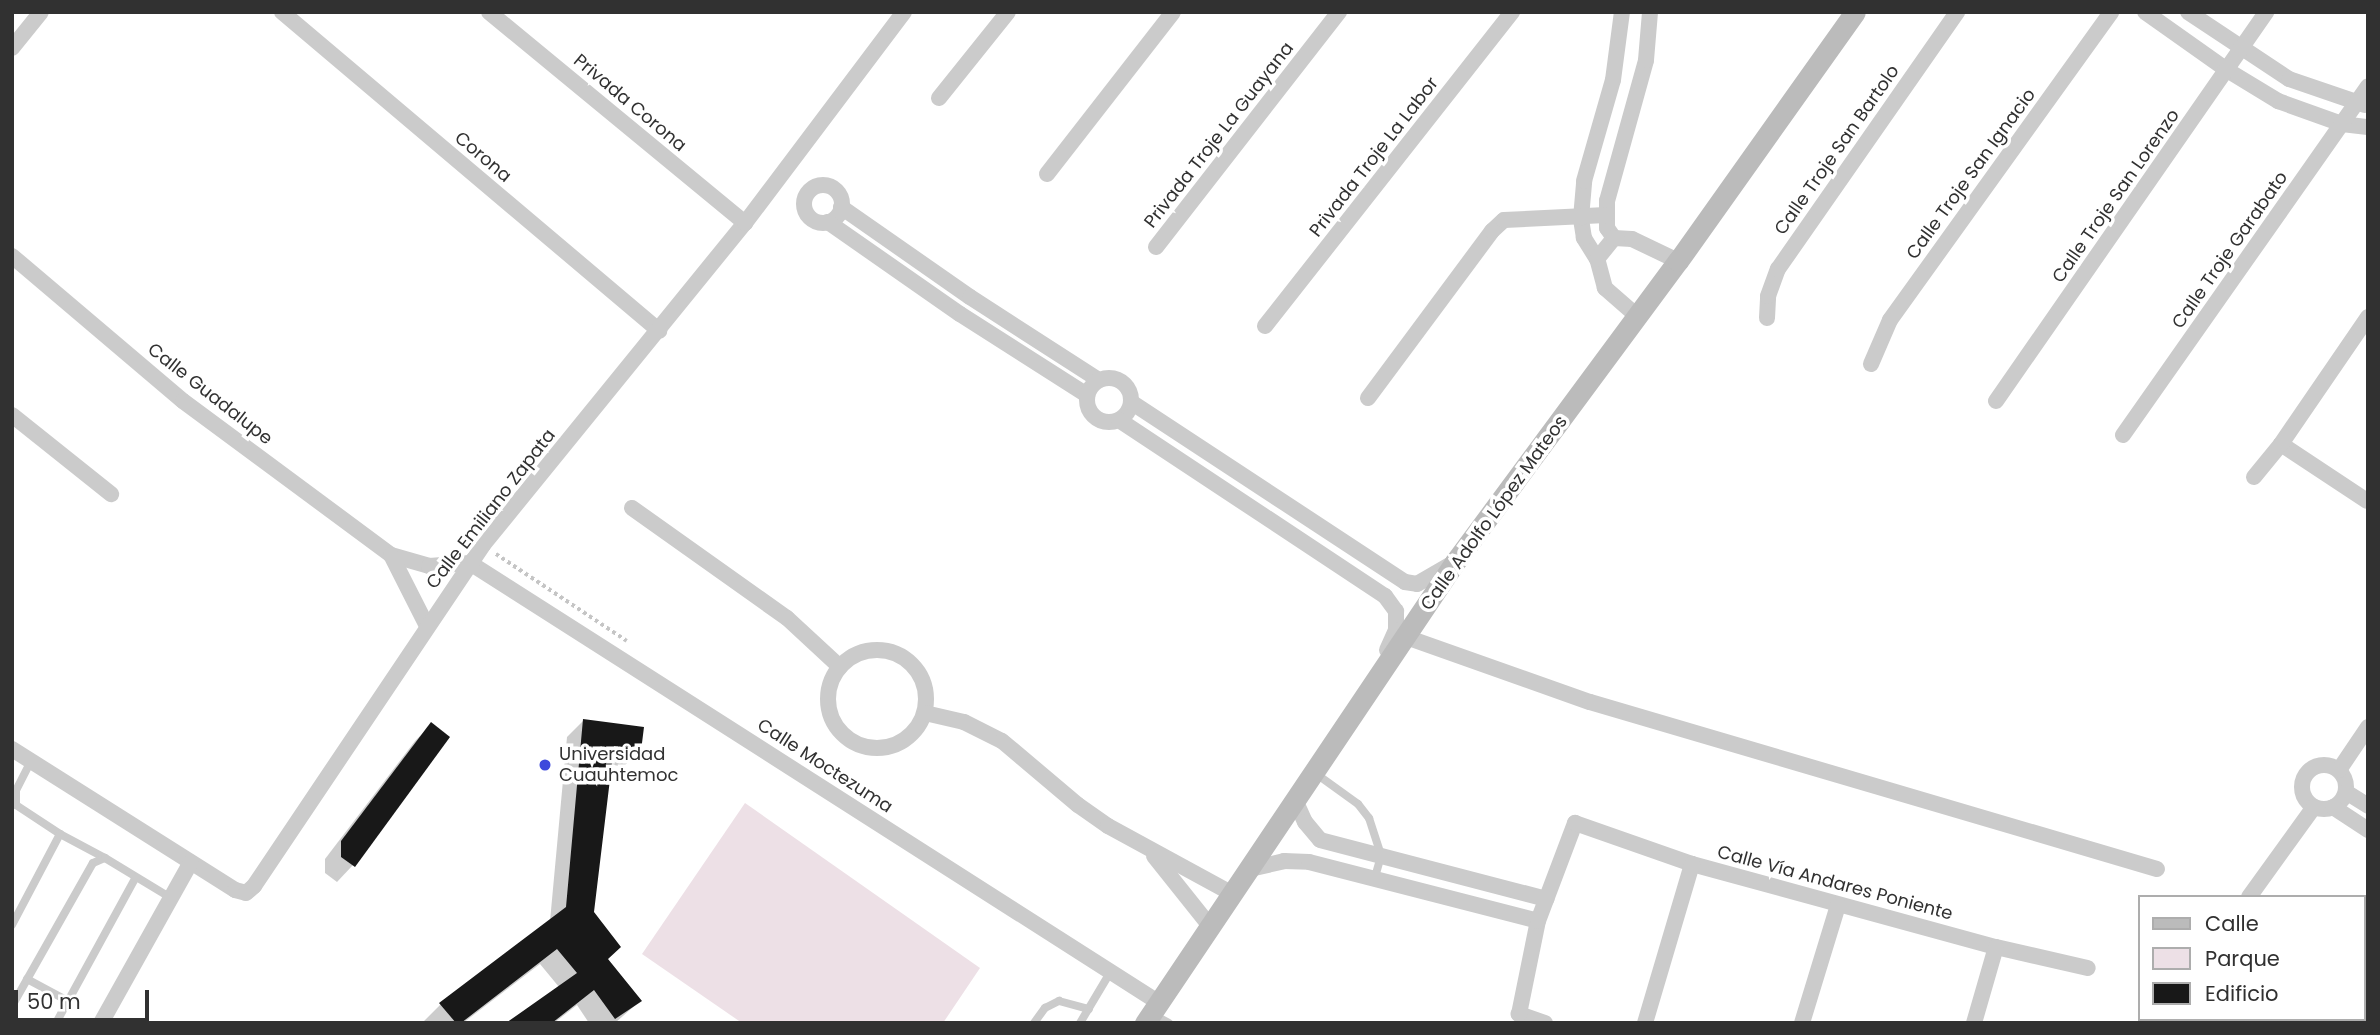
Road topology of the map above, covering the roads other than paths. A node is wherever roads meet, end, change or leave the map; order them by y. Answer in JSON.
{"nodes":[{"id":1,"x":41,"y":12,"type":"edge"},
{"id":2,"x":282,"y":12,"type":"edge"},
{"id":3,"x":489,"y":12,"type":"edge"},
{"id":4,"x":904,"y":12,"type":"edge"},
{"id":5,"x":1008,"y":12,"type":"edge"},
{"id":6,"x":1174,"y":12,"type":"edge"},
{"id":7,"x":1339,"y":12,"type":"edge"},
{"id":8,"x":1513,"y":12,"type":"edge"},
{"id":9,"x":1622,"y":12,"type":"edge"},
{"id":10,"x":1650,"y":12,"type":"edge"},
{"id":11,"x":1855,"y":12,"type":"edge"},
{"id":12,"x":1957,"y":12,"type":"edge"},
{"id":13,"x":2110,"y":12,"type":"edge"},
{"id":14,"x":2145,"y":12,"type":"edge"},
{"id":15,"x":2188,"y":12,"type":"edge"},
{"id":16,"x":2266,"y":12,"type":"edge"},
{"id":17,"x":12,"y":48,"type":"edge"},
{"id":18,"x":2241,"y":49,"type":"junction"},
{"id":19,"x":2227,"y":70,"type":"junction"},
{"id":20,"x":2368,"y":87,"type":"edge"},
{"id":21,"x":939,"y":97,"type":"dead end"},
{"id":22,"x":2362,"y":104,"type":"edge"},
{"id":23,"x":2342,"y":124,"type":"junction"},
{"id":24,"x":2368,"y":128,"type":"edge"},
{"id":25,"x":1047,"y":174,"type":"dead end"},
{"id":26,"x":841,"y":207,"type":"junction"},
{"id":27,"x":1606,"y":215,"type":"junction"},
{"id":28,"x":1581,"y":218,"type":"junction"},
{"id":29,"x":828,"y":222,"type":"junction"},
{"id":30,"x":745,"y":223,"type":"junction"},
{"id":31,"x":1614,"y":238,"type":"junction"},
{"id":32,"x":1156,"y":247,"type":"dead end"},
{"id":33,"x":12,"y":256,"type":"edge"},
{"id":34,"x":1597,"y":259,"type":"junction"},
{"id":35,"x":1678,"y":261,"type":"junction"},
{"id":36,"x":970,"y":297,"type":"junction"},
{"id":37,"x":960,"y":314,"type":"junction"},
{"id":38,"x":1637,"y":316,"type":"junction"},
{"id":39,"x":2368,"y":317,"type":"edge"},
{"id":40,"x":1767,"y":318,"type":"dead end"},
{"id":41,"x":1265,"y":326,"type":"dead end"},
{"id":42,"x":659,"y":331,"type":"junction"},
{"id":43,"x":1871,"y":364,"type":"dead end"},
{"id":44,"x":1099,"y":380,"type":"junction"},
{"id":45,"x":1087,"y":395,"type":"junction"},
{"id":46,"x":1368,"y":398,"type":"dead end"},
{"id":47,"x":1996,"y":401,"type":"dead end"},
{"id":48,"x":1131,"y":402,"type":"junction"},
{"id":49,"x":1119,"y":420,"type":"junction"},
{"id":50,"x":14,"y":421,"type":"edge"},
{"id":51,"x":2123,"y":435,"type":"dead end"},
{"id":52,"x":2281,"y":444,"type":"junction"},
{"id":53,"x":2254,"y":477,"type":"dead end"},
{"id":54,"x":1255,"y":483,"type":"junction"},
{"id":55,"x":111,"y":494,"type":"dead end"},
{"id":56,"x":1242,"y":501,"type":"junction"},
{"id":57,"x":2368,"y":501,"type":"edge"},
{"id":58,"x":632,"y":508,"type":"dead end"},
{"id":59,"x":391,"y":555,"type":"junction"},
{"id":60,"x":1455,"y":562,"type":"junction"},
{"id":61,"x":470,"y":563,"type":"junction"},
{"id":62,"x":427,"y":626,"type":"junction"},
{"id":63,"x":1406,"y":638,"type":"junction"},
{"id":64,"x":840,"y":667,"type":"junction"},
{"id":65,"x":1384,"y":670,"type":"junction"},
{"id":66,"x":925,"y":713,"type":"junction"},
{"id":67,"x":2368,"y":727,"type":"edge"},
{"id":68,"x":12,"y":749,"type":"edge"},
{"id":69,"x":31,"y":761,"type":"junction"},
{"id":70,"x":2339,"y":770,"type":"junction"},
{"id":71,"x":1315,"y":773,"type":"junction"},
{"id":72,"x":2346,"y":792,"type":"junction"},
{"id":73,"x":1296,"y":802,"type":"junction"},
{"id":74,"x":2368,"y":806,"type":"edge"},
{"id":75,"x":2314,"y":807,"type":"junction"},
{"id":76,"x":2333,"y":807,"type":"junction"},
{"id":77,"x":14,"y":808,"type":"edge"},
{"id":78,"x":2368,"y":830,"type":"edge"},
{"id":79,"x":60,"y":834,"type":"junction"},
{"id":80,"x":1149,"y":850,"type":"junction"},
{"id":81,"x":1381,"y":856,"type":"junction"},
{"id":82,"x":106,"y":858,"type":"junction"},
{"id":83,"x":191,"y":862,"type":"junction"},
{"id":84,"x":1692,"y":864,"type":"junction"},
{"id":85,"x":1250,"y":869,"type":"junction"},
{"id":86,"x":2157,"y":869,"type":"dead end"},
{"id":87,"x":136,"y":877,"type":"junction"},
{"id":88,"x":1374,"y":880,"type":"junction"},
{"id":89,"x":1231,"y":893,"type":"junction"},
{"id":90,"x":2250,"y":895,"type":"edge"},
{"id":91,"x":171,"y":898,"type":"junction"},
{"id":92,"x":1546,"y":899,"type":"junction"},
{"id":93,"x":1838,"y":905,"type":"junction"},
{"id":94,"x":1538,"y":921,"type":"junction"},
{"id":95,"x":12,"y":925,"type":"edge"},
{"id":96,"x":1209,"y":925,"type":"junction"},
{"id":97,"x":1996,"y":947,"type":"junction"},
{"id":98,"x":2088,"y":968,"type":"dead end"},
{"id":99,"x":1111,"y":971,"type":"junction"},
{"id":100,"x":27,"y":979,"type":"junction"},
{"id":101,"x":68,"y":1001,"type":"junction"},
{"id":102,"x":12,"y":1006,"type":"edge"},
{"id":103,"x":1089,"y":1009,"type":"junction"},
{"id":104,"x":1156,"y":1015,"type":"edge"},
{"id":105,"x":56,"y":1023,"type":"edge"},
{"id":106,"x":101,"y":1023,"type":"edge"},
{"id":107,"x":1034,"y":1023,"type":"edge"},
{"id":108,"x":1080,"y":1023,"type":"edge"},
{"id":109,"x":1545,"y":1023,"type":"edge"},
{"id":110,"x":1645,"y":1023,"type":"edge"},
{"id":111,"x":1802,"y":1023,"type":"edge"},
{"id":112,"x":1974,"y":1023,"type":"edge"}],
"edges":[{"from":1,"to":17,"type":"street"},
{"from":2,"to":42,"type":"street","name":"Corona"},
{"from":3,"to":30,"type":"street","name":"Privada Corona"},
{"from":4,"to":30,"type":"street","name":"Calle Emiliano Zapata"},
{"from":5,"to":21,"type":"street"},
{"from":6,"to":25,"type":"street"},
{"from":7,"to":32,"type":"street","name":"Privada Troje La Guayana"},
{"from":8,"to":41,"type":"street","name":"Privada Troje La Labor"},
{"from":9,"to":28,"type":"street"},
{"from":10,"to":27,"type":"street"},
{"from":11,"to":35,"type":"street","name":"Calle Adolfo López Mateos"},
{"from":12,"to":40,"type":"street","name":"Calle Troje San Bartolo"},
{"from":13,"to":43,"type":"street","name":"Calle Troje San Ignacio"},
{"from":14,"to":19,"type":"street"},
{"from":15,"to":18,"type":"street"},
{"from":16,"to":18,"type":"street","name":"Calle Troje San Lorenzo"},
{"from":18,"to":19,"type":"street","name":"Calle Troje San Lorenzo"},
{"from":18,"to":22,"type":"street"},
{"from":19,"to":23,"type":"street"},
{"from":19,"to":47,"type":"street","name":"Calle Troje San Lorenzo"},
{"from":20,"to":22,"type":"street","name":"Calle Troje Garabato"},
{"from":22,"to":23,"type":"street","name":"Calle Troje Garabato"},
{"from":23,"to":24,"type":"street"},
{"from":23,"to":51,"type":"street","name":"Calle Troje Garabato"},
{"from":26,"to":29,"type":"street"},
{"from":26,"to":29,"type":"street"},
{"from":26,"to":36,"type":"street"},
{"from":27,"to":28,"type":"street"},
{"from":27,"to":31,"type":"street"},
{"from":28,"to":34,"type":"street"},
{"from":28,"to":46,"type":"street"},
{"from":29,"to":37,"type":"street"},
{"from":30,"to":42,"type":"street","name":"Calle Emiliano Zapata"},
{"from":31,"to":34,"type":"street"},
{"from":31,"to":35,"type":"street"},
{"from":33,"to":59,"type":"street","name":"Calle Guadalupe"},
{"from":34,"to":38,"type":"street"},
{"from":35,"to":38,"type":"street","name":"Calle Adolfo López Mateos"},
{"from":36,"to":37,"type":"street"},
{"from":36,"to":44,"type":"street"},
{"from":37,"to":45,"type":"street"},
{"from":38,"to":60,"type":"street","name":"Calle Adolfo López Mateos"},
{"from":39,"to":52,"type":"street"},
{"from":42,"to":61,"type":"street","name":"Calle Emiliano Zapata"},
{"from":44,"to":45,"type":"street"},
{"from":44,"to":48,"type":"street"},
{"from":45,"to":49,"type":"street"},
{"from":48,"to":49,"type":"street"},
{"from":48,"to":54,"type":"street"},
{"from":49,"to":56,"type":"street"},
{"from":50,"to":55,"type":"street"},
{"from":52,"to":53,"type":"street"},
{"from":52,"to":57,"type":"street"},
{"from":54,"to":56,"type":"street"},
{"from":54,"to":60,"type":"street"},
{"from":56,"to":65,"type":"street"},
{"from":58,"to":64,"type":"street"},
{"from":59,"to":61,"type":"street","name":"Calle Guadalupe"},
{"from":59,"to":62,"type":"street","name":"Calle Guadalupe"},
{"from":60,"to":63,"type":"street","name":"Calle Adolfo López Mateos"},
{"from":61,"to":62,"type":"street","name":"Calle Emiliano Zapata"},
{"from":61,"to":99,"type":"street","name":"Calle Moctezuma"},
{"from":62,"to":83,"type":"street","name":"Calle Emiliano Zapata"},
{"from":63,"to":65,"type":"street","name":"Calle Adolfo López Mateos"},
{"from":63,"to":86,"type":"street"},
{"from":64,"to":66,"type":"street"},
{"from":64,"to":66,"type":"street"},
{"from":65,"to":71,"type":"street","name":"Calle Adolfo López Mateos"},
{"from":66,"to":80,"type":"street"},
{"from":67,"to":70,"type":"street"},
{"from":68,"to":69,"type":"street","name":"Calle Emiliano Zapata"},
{"from":69,"to":77,"type":"lane"},
{"from":69,"to":83,"type":"street","name":"Calle Emiliano Zapata"},
{"from":70,"to":72,"type":"street"},
{"from":70,"to":75,"type":"street"},
{"from":71,"to":73,"type":"street","name":"Calle Adolfo López Mateos"},
{"from":71,"to":81,"type":"lane"},
{"from":72,"to":74,"type":"street"},
{"from":72,"to":76,"type":"street"},
{"from":73,"to":81,"type":"street"},
{"from":73,"to":85,"type":"street","name":"Calle Adolfo López Mateos"},
{"from":75,"to":76,"type":"street"},
{"from":75,"to":90,"type":"street"},
{"from":76,"to":78,"type":"street"},
{"from":77,"to":79,"type":"lane"},
{"from":79,"to":82,"type":"lane"},
{"from":79,"to":95,"type":"lane"},
{"from":80,"to":89,"type":"street"},
{"from":80,"to":96,"type":"street"},
{"from":81,"to":88,"type":"lane"},
{"from":81,"to":92,"type":"street"},
{"from":82,"to":87,"type":"lane"},
{"from":82,"to":100,"type":"lane"},
{"from":83,"to":91,"type":"street"},
{"from":84,"to":92,"type":"street","name":"Calle Vía Andares Poniente"},
{"from":84,"to":93,"type":"street","name":"Calle Vía Andares Poniente"},
{"from":84,"to":110,"type":"street"},
{"from":85,"to":88,"type":"street"},
{"from":85,"to":89,"type":"street","name":"Calle Adolfo López Mateos"},
{"from":87,"to":91,"type":"lane"},
{"from":87,"to":101,"type":"lane"},
{"from":88,"to":94,"type":"street"},
{"from":89,"to":96,"type":"street","name":"Calle Adolfo López Mateos"},
{"from":91,"to":106,"type":"street"},
{"from":92,"to":94,"type":"street"},
{"from":93,"to":97,"type":"street","name":"Calle Vía Andares Poniente"},
{"from":93,"to":111,"type":"street"},
{"from":94,"to":109,"type":"street"},
{"from":96,"to":104,"type":"street","name":"Calle Adolfo López Mateos"},
{"from":97,"to":98,"type":"street","name":"Calle Vía Andares Poniente"},
{"from":97,"to":112,"type":"street"},
{"from":99,"to":103,"type":"lane"},
{"from":99,"to":104,"type":"street","name":"Calle Moctezuma"},
{"from":100,"to":101,"type":"lane"},
{"from":100,"to":102,"type":"lane"},
{"from":101,"to":105,"type":"lane"},
{"from":103,"to":107,"type":"lane"},
{"from":103,"to":108,"type":"lane"}]}
